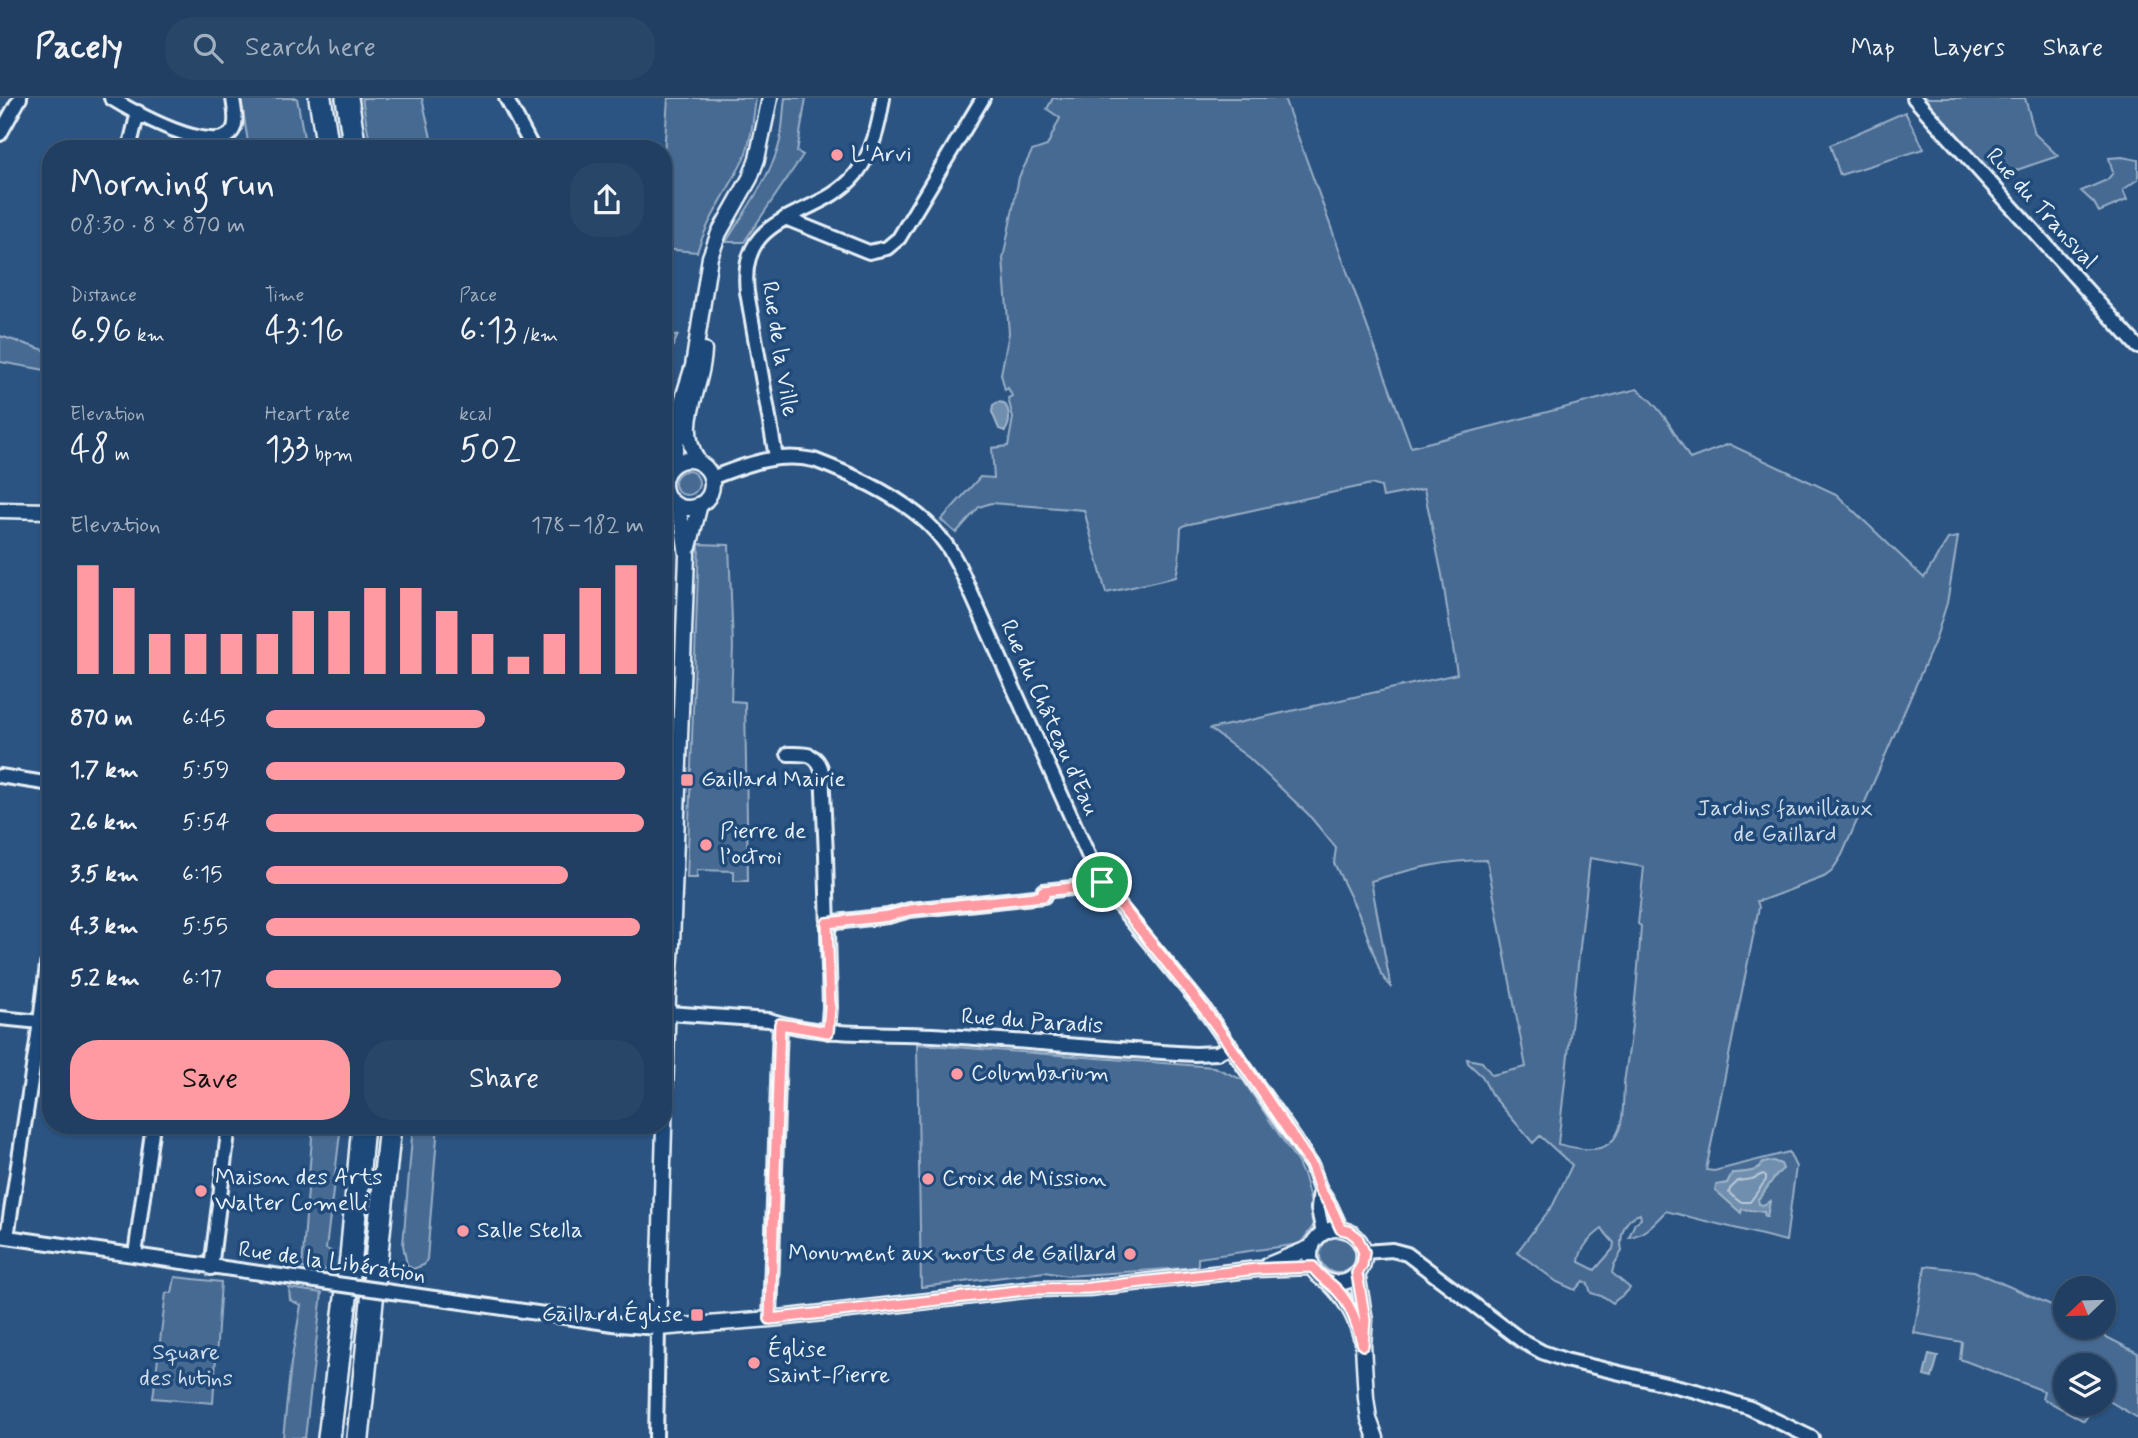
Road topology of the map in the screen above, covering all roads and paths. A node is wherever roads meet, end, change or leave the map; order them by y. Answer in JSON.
{"nodes":[{"id":1,"x":20,"y":98,"type":"edge"},
{"id":2,"x":111,"y":98,"type":"edge"},
{"id":3,"x":233,"y":98,"type":"edge"},
{"id":4,"x":320,"y":98,"type":"edge"},
{"id":5,"x":347,"y":98,"type":"edge"},
{"id":6,"x":506,"y":98,"type":"edge"},
{"id":7,"x":770,"y":98,"type":"edge"},
{"id":8,"x":883,"y":98,"type":"edge"},
{"id":9,"x":983,"y":98,"type":"edge"},
{"id":10,"x":1914,"y":98,"type":"edge"},
{"id":11,"x":138,"y":112,"type":"junction"},
{"id":12,"x":0,"y":134,"type":"edge"},
{"id":13,"x":131,"y":140,"type":"edge"},
{"id":14,"x":212,"y":140,"type":"edge"},
{"id":15,"x":219,"y":140,"type":"edge"},
{"id":16,"x":327,"y":140,"type":"edge"},
{"id":17,"x":354,"y":140,"type":"edge"},
{"id":18,"x":528,"y":140,"type":"edge"},
{"id":19,"x":785,"y":218,"type":"junction"},
{"id":20,"x":706,"y":290,"type":"junction"},
{"id":21,"x":2138,"y":347,"type":"edge"},
{"id":22,"x":776,"y":457,"type":"junction"},
{"id":23,"x":672,"y":463,"type":"edge"},
{"id":24,"x":699,"y":463,"type":"junction"},
{"id":25,"x":672,"y":466,"type":"edge"},
{"id":26,"x":710,"y":478,"type":"junction"},
{"id":27,"x":672,"y":502,"type":"edge"},
{"id":28,"x":700,"y":504,"type":"junction"},
{"id":29,"x":676,"y":505,"type":"junction"},
{"id":30,"x":0,"y":510,"type":"edge"},
{"id":31,"x":42,"y":511,"type":"edge"},
{"id":32,"x":687,"y":555,"type":"junction"},
{"id":33,"x":788,"y":754,"type":"dead end"},
{"id":34,"x":0,"y":776,"type":"edge"},
{"id":35,"x":42,"y":783,"type":"edge"},
{"id":36,"x":1102,"y":882,"type":"junction"},
{"id":37,"x":827,"y":923,"type":"junction"},
{"id":38,"x":672,"y":927,"type":"edge"},
{"id":39,"x":42,"y":1006,"type":"edge"},
{"id":40,"x":672,"y":1013,"type":"edge"},
{"id":41,"x":0,"y":1018,"type":"edge"},
{"id":42,"x":40,"y":1022,"type":"junction"},
{"id":43,"x":780,"y":1024,"type":"junction"},
{"id":44,"x":828,"y":1032,"type":"junction"},
{"id":45,"x":1231,"y":1046,"type":"junction"},
{"id":46,"x":152,"y":1134,"type":"edge"},
{"id":47,"x":228,"y":1134,"type":"edge"},
{"id":48,"x":362,"y":1134,"type":"edge"},
{"id":49,"x":389,"y":1134,"type":"edge"},
{"id":50,"x":664,"y":1134,"type":"edge"},
{"id":51,"x":1320,"y":1190,"type":"junction"},
{"id":52,"x":1341,"y":1229,"type":"junction"},
{"id":53,"x":1324,"y":1233,"type":"junction"},
{"id":54,"x":4,"y":1236,"type":"edge"},
{"id":55,"x":1312,"y":1247,"type":"junction"},
{"id":56,"x":1364,"y":1252,"type":"junction"},
{"id":57,"x":135,"y":1255,"type":"junction"},
{"id":58,"x":1313,"y":1267,"type":"junction"},
{"id":59,"x":211,"y":1268,"type":"junction"},
{"id":60,"x":1257,"y":1269,"type":"junction"},
{"id":61,"x":1357,"y":1273,"type":"junction"},
{"id":62,"x":1327,"y":1280,"type":"junction"},
{"id":63,"x":770,"y":1319,"type":"junction"},
{"id":64,"x":658,"y":1328,"type":"junction"},
{"id":65,"x":1363,"y":1345,"type":"junction"},
{"id":66,"x":1808,"y":1437,"type":"edge"},
{"id":67,"x":330,"y":1438,"type":"edge"},
{"id":68,"x":358,"y":1438,"type":"edge"},
{"id":69,"x":656,"y":1438,"type":"edge"},
{"id":70,"x":1376,"y":1438,"type":"edge"}],
"edges":[{"from":1,"to":12,"type":"street"},
{"from":2,"to":11,"type":"street"},
{"from":3,"to":15,"type":"street"},
{"from":4,"to":16,"type":"highway"},
{"from":5,"to":17,"type":"highway"},
{"from":6,"to":18,"type":"street"},
{"from":7,"to":20,"type":"street"},
{"from":8,"to":19,"type":"street","name":"Rue de la Ville"},
{"from":9,"to":19,"type":"street"},
{"from":10,"to":21,"type":"street","name":"Rue du Transval"},
{"from":11,"to":13,"type":"street"},
{"from":11,"to":14,"type":"street"},
{"from":19,"to":22,"type":"street","name":"Rue de la Ville"},
{"from":20,"to":23,"type":"street"},
{"from":20,"to":24,"type":"street"},
{"from":22,"to":26,"type":"street","name":"Rue du Château d'Eau"},
{"from":22,"to":36,"type":"street","name":"Rue du Château d'Eau"},
{"from":24,"to":25,"type":"street"},
{"from":24,"to":26,"type":"street"},
{"from":26,"to":28,"type":"street"},
{"from":27,"to":29,"type":"street"},
{"from":28,"to":29,"type":"street"},
{"from":28,"to":32,"type":"street"},
{"from":29,"to":32,"type":"street"},
{"from":30,"to":31,"type":"street"},
{"from":32,"to":38,"type":"street"},
{"from":33,"to":37,"type":"street"},
{"from":34,"to":35,"type":"street"},
{"from":36,"to":37,"type":"street"},
{"from":36,"to":45,"type":"street","name":"Rue du Château d'Eau"},
{"from":37,"to":44,"type":"street"},
{"from":39,"to":42,"type":"street"},
{"from":40,"to":43,"type":"street"},
{"from":41,"to":42,"type":"street"},
{"from":42,"to":54,"type":"street"},
{"from":43,"to":44,"type":"street","name":"Rue du Paradis"},
{"from":43,"to":63,"type":"street"},
{"from":44,"to":45,"type":"street","name":"Rue du Paradis"},
{"from":45,"to":51,"type":"street","name":"Rue du Château d'Eau"},
{"from":46,"to":57,"type":"street"},
{"from":47,"to":59,"type":"street"},
{"from":48,"to":67,"type":"highway"},
{"from":49,"to":68,"type":"highway"},
{"from":50,"to":64,"type":"street"},
{"from":51,"to":52,"type":"street","name":"Rue du Château d'Eau"},
{"from":51,"to":53,"type":"street","name":"Rue du Château d'Eau"},
{"from":52,"to":53,"type":"street"},
{"from":52,"to":56,"type":"street"},
{"from":53,"to":55,"type":"street"},
{"from":54,"to":57,"type":"street","name":"Rue de la Libération"},
{"from":55,"to":58,"type":"street"},
{"from":55,"to":60,"type":"street"},
{"from":56,"to":61,"type":"street"},
{"from":56,"to":66,"type":"street"},
{"from":57,"to":59,"type":"street","name":"Rue de la Libération"},
{"from":58,"to":60,"type":"street"},
{"from":58,"to":62,"type":"street"},
{"from":59,"to":64,"type":"street","name":"Rue de la Libération","bridge":true},
{"from":60,"to":63,"type":"street"},
{"from":61,"to":62,"type":"street"},
{"from":61,"to":65,"type":"street"},
{"from":62,"to":65,"type":"street"},
{"from":63,"to":64,"type":"street"},
{"from":64,"to":69,"type":"street"},
{"from":65,"to":70,"type":"street"}]}
